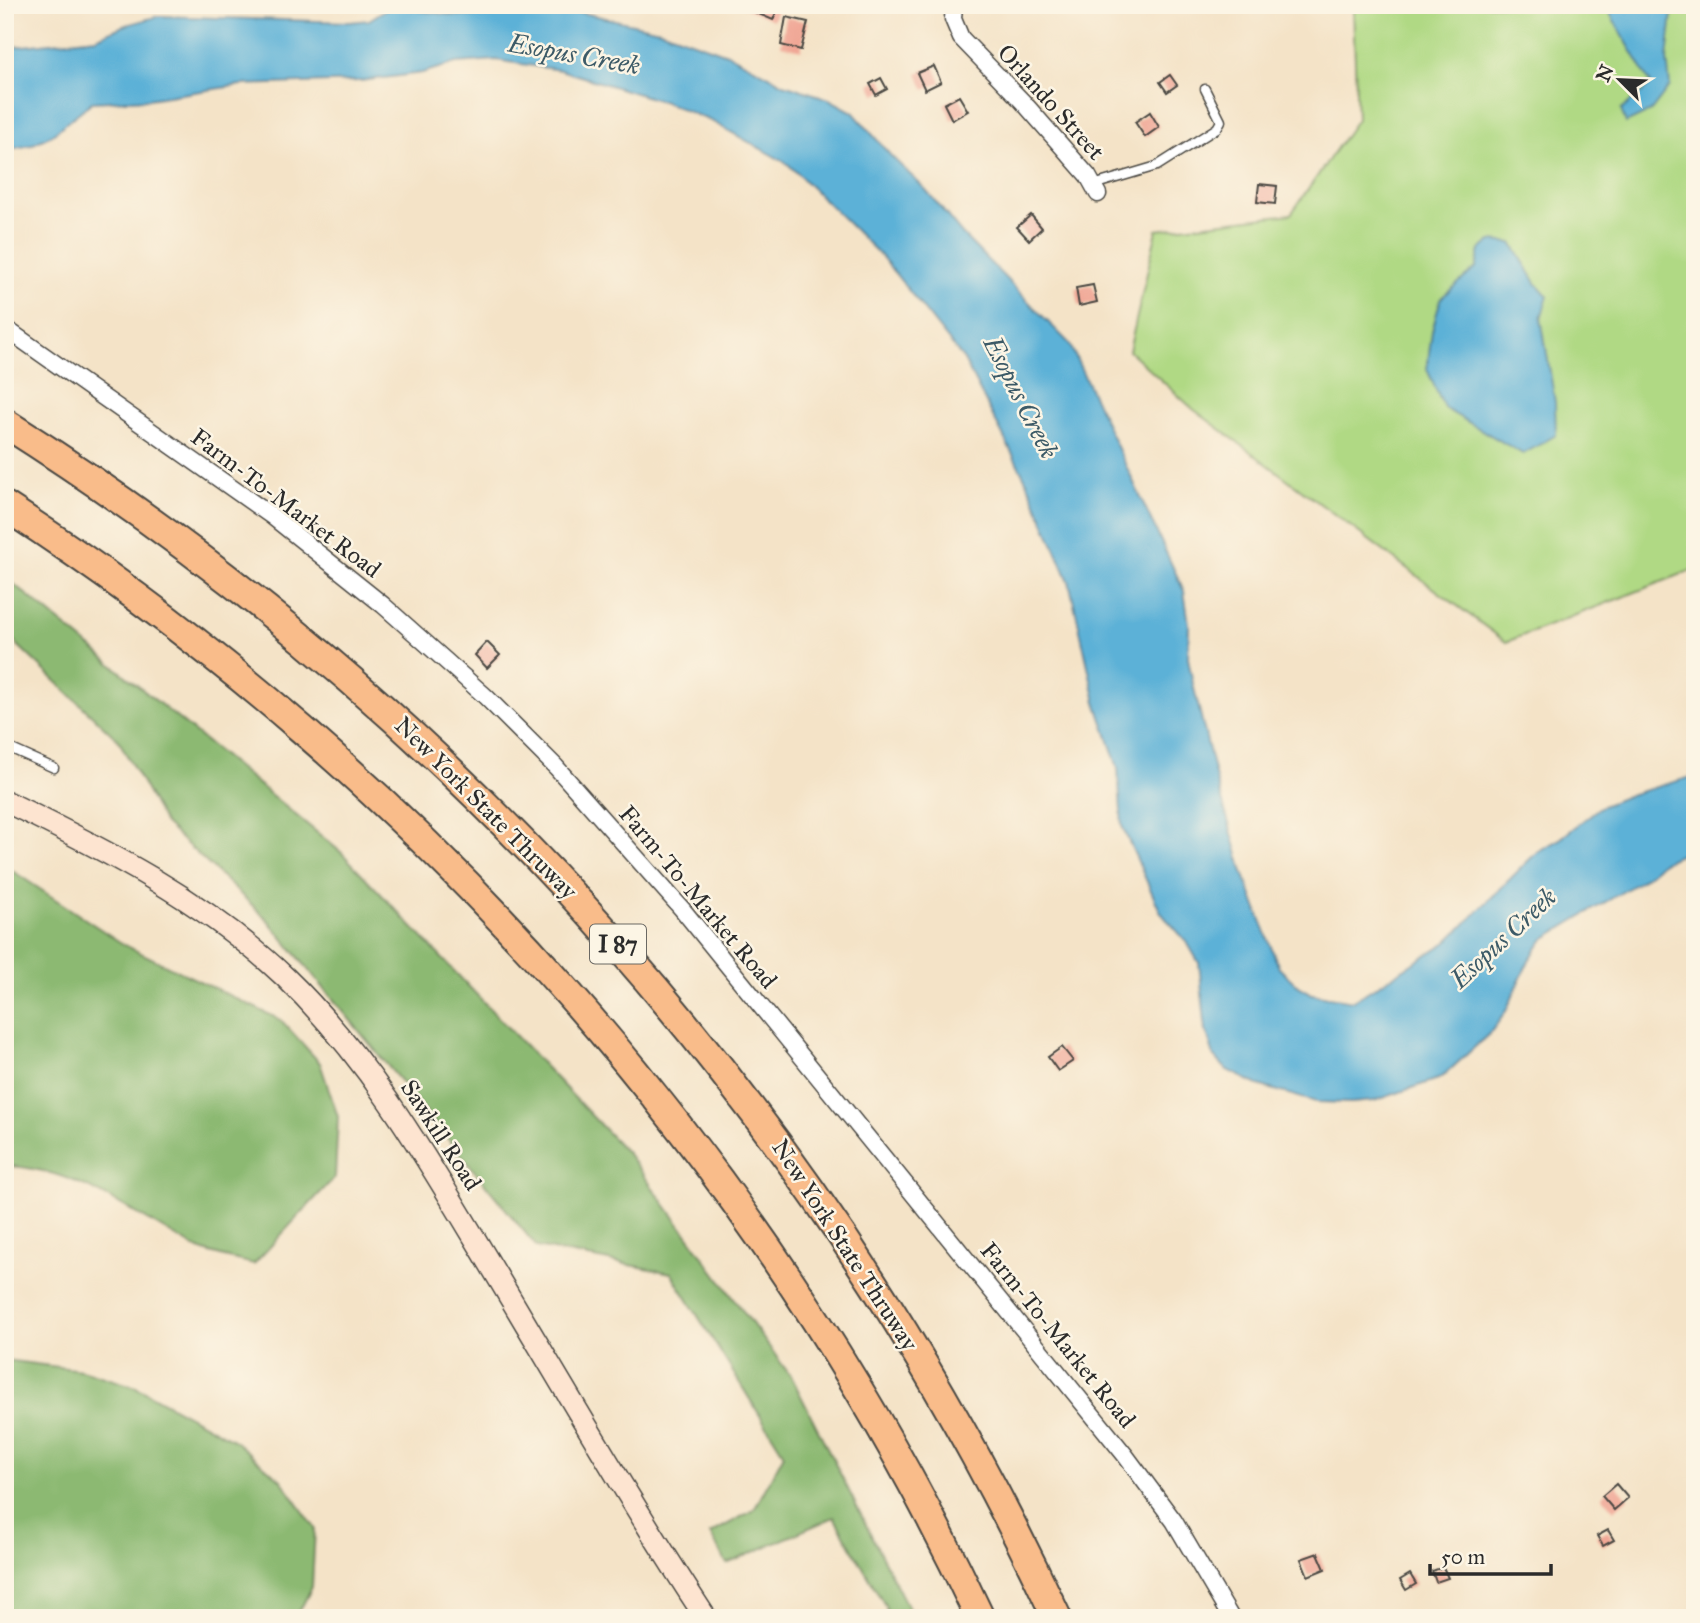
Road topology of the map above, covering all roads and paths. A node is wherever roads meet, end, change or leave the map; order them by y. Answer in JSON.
{"nodes":[{"id":1,"x":954,"y":5,"type":"edge"},
{"id":2,"x":1205,"y":89,"type":"dead end"},
{"id":3,"x":1096,"y":189,"type":"joint"},
{"id":4,"x":5,"y":328,"type":"edge"},
{"id":5,"x":5,"y":423,"type":"edge"},
{"id":6,"x":5,"y":506,"type":"edge"},
{"id":7,"x":5,"y":746,"type":"edge"},
{"id":8,"x":54,"y":768,"type":"dead end"},
{"id":9,"x":5,"y":801,"type":"edge"},
{"id":10,"x":706,"y":1618,"type":"edge"},
{"id":11,"x":980,"y":1618,"type":"edge"},
{"id":12,"x":1057,"y":1618,"type":"edge"},
{"id":13,"x":1231,"y":1618,"type":"edge"}],
"edges":[{"from":1,"to":3,"type":"street","name":"Orlando Street"},
{"from":2,"to":3,"type":"lane"},
{"from":4,"to":13,"type":"street","name":"Farm-To-Market Road"},
{"from":5,"to":12,"type":"highway","name":"New York State Thruway","number":"I 87"},
{"from":6,"to":11,"type":"highway","number":"I 87"},
{"from":7,"to":8,"type":"lane"},
{"from":9,"to":10,"type":"street","name":"Sawkill Road"}]}
